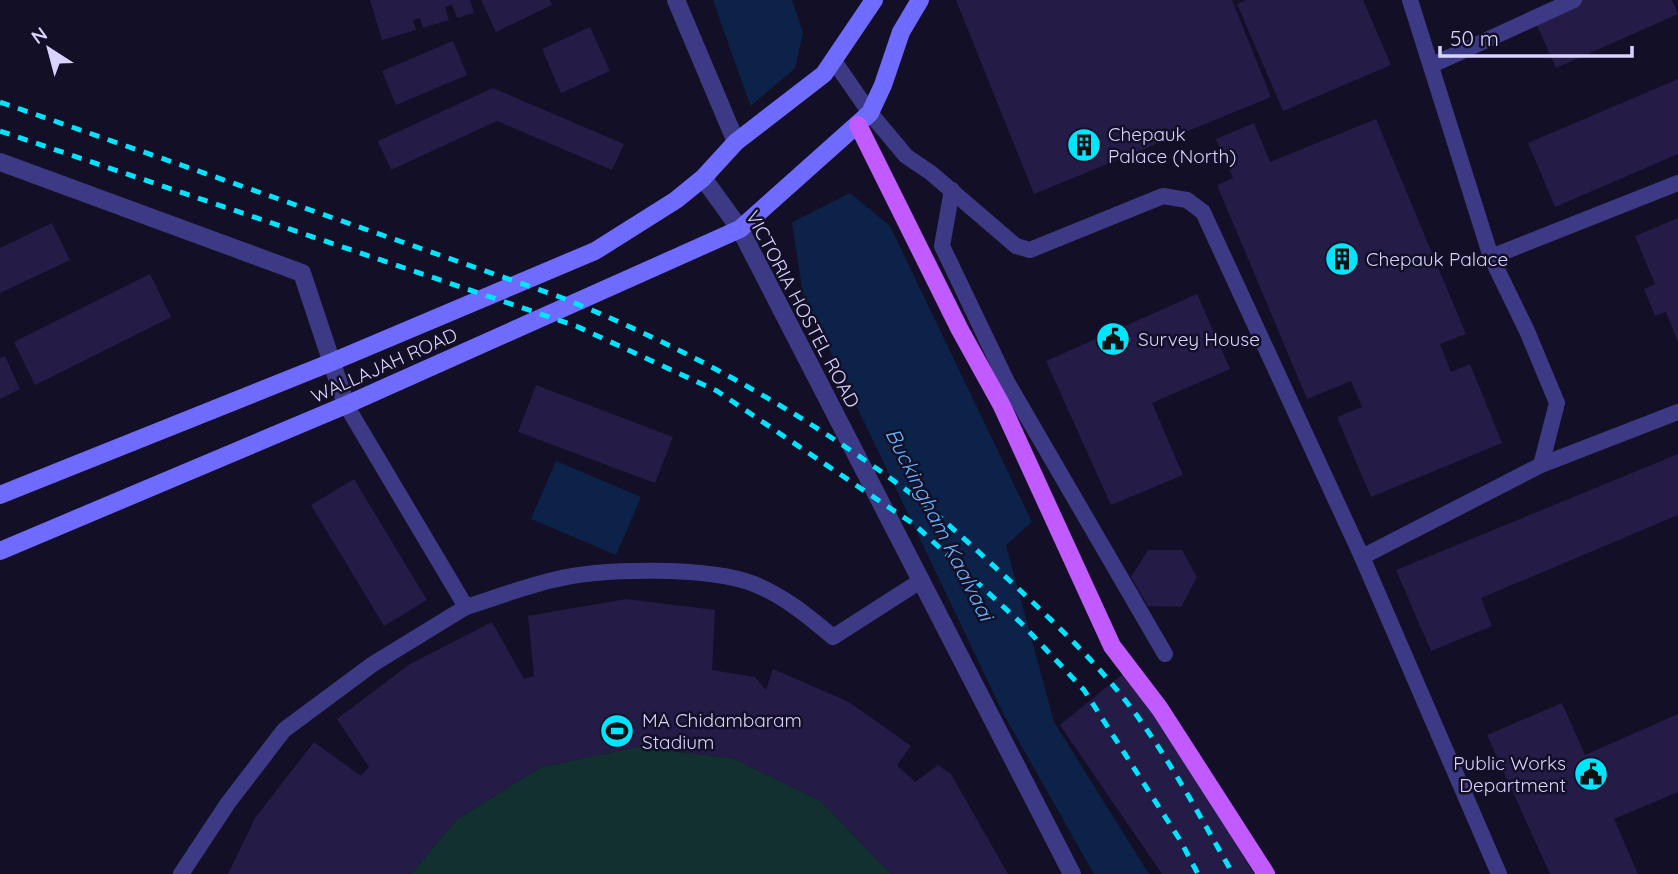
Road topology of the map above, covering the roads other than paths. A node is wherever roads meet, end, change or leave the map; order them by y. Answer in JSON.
{"nodes":[{"id":1,"x":676,"y":0,"type":"edge"},
{"id":2,"x":874,"y":0,"type":"edge"},
{"id":3,"x":920,"y":0,"type":"edge"},
{"id":4,"x":1410,"y":0,"type":"edge"},
{"id":5,"x":1574,"y":0,"type":"edge"},
{"id":6,"x":1432,"y":65,"type":"junction"},
{"id":7,"x":829,"y":67,"type":"junction"},
{"id":8,"x":859,"y":125,"type":"junction"},
{"id":9,"x":736,"y":142,"type":"junction"},
{"id":10,"x":0,"y":162,"type":"edge"},
{"id":11,"x":703,"y":178,"type":"junction"},
{"id":12,"x":1678,"y":183,"type":"edge"},
{"id":13,"x":952,"y":190,"type":"junction"},
{"id":14,"x":740,"y":229,"type":"junction"},
{"id":15,"x":1491,"y":257,"type":"junction"},
{"id":16,"x":332,"y":362,"type":"junction"},
{"id":17,"x":346,"y":405,"type":"junction"},
{"id":18,"x":1678,"y":412,"type":"edge"},
{"id":19,"x":1541,"y":465,"type":"junction"},
{"id":20,"x":0,"y":495,"type":"edge"},
{"id":21,"x":0,"y":551,"type":"edge"},
{"id":22,"x":1362,"y":557,"type":"junction"},
{"id":23,"x":922,"y":580,"type":"junction"},
{"id":24,"x":466,"y":607,"type":"junction"},
{"id":25,"x":1165,"y":654,"type":"dead end"},
{"id":26,"x":181,"y":874,"type":"edge"},
{"id":27,"x":1072,"y":874,"type":"edge"},
{"id":28,"x":1266,"y":874,"type":"edge"},
{"id":29,"x":1499,"y":874,"type":"edge"}],
"edges":[{"from":1,"to":9,"type":"street"},
{"from":2,"to":7,"type":"main road"},
{"from":3,"to":8,"type":"main road"},
{"from":4,"to":6,"type":"lane"},
{"from":5,"to":6,"type":"lane"},
{"from":6,"to":15,"type":"lane"},
{"from":7,"to":8,"type":"lane"},
{"from":7,"to":9,"type":"main road","name":"WALLAJAH ROAD"},
{"from":8,"to":13,"type":"lane"},
{"from":8,"to":14,"type":"main road","name":"WALLAJAH ROAD"},
{"from":8,"to":28,"type":"main road"},
{"from":9,"to":11,"type":"main road","name":"WALLAJAH ROAD"},
{"from":10,"to":16,"type":"street"},
{"from":11,"to":14,"type":"street","name":"VICTORIA HOSTEL ROAD"},
{"from":11,"to":16,"type":"main road","name":"WALLAJAH ROAD"},
{"from":12,"to":15,"type":"lane"},
{"from":13,"to":22,"type":"lane"},
{"from":13,"to":25,"type":"lane"},
{"from":14,"to":17,"type":"main road","name":"WALLAJAH ROAD"},
{"from":14,"to":23,"type":"street","name":"VICTORIA HOSTEL ROAD"},
{"from":15,"to":19,"type":"lane"},
{"from":16,"to":17,"type":"street"},
{"from":16,"to":20,"type":"main road","name":"WALLAJAH ROAD"},
{"from":17,"to":21,"type":"main road","name":"WALLAJAH ROAD"},
{"from":17,"to":24,"type":"lane"},
{"from":18,"to":19,"type":"lane"},
{"from":19,"to":22,"type":"lane"},
{"from":22,"to":29,"type":"lane"},
{"from":23,"to":24,"type":"lane"},
{"from":23,"to":27,"type":"street","name":"VICTORIA HOSTEL ROAD"},
{"from":24,"to":26,"type":"lane"}]}
